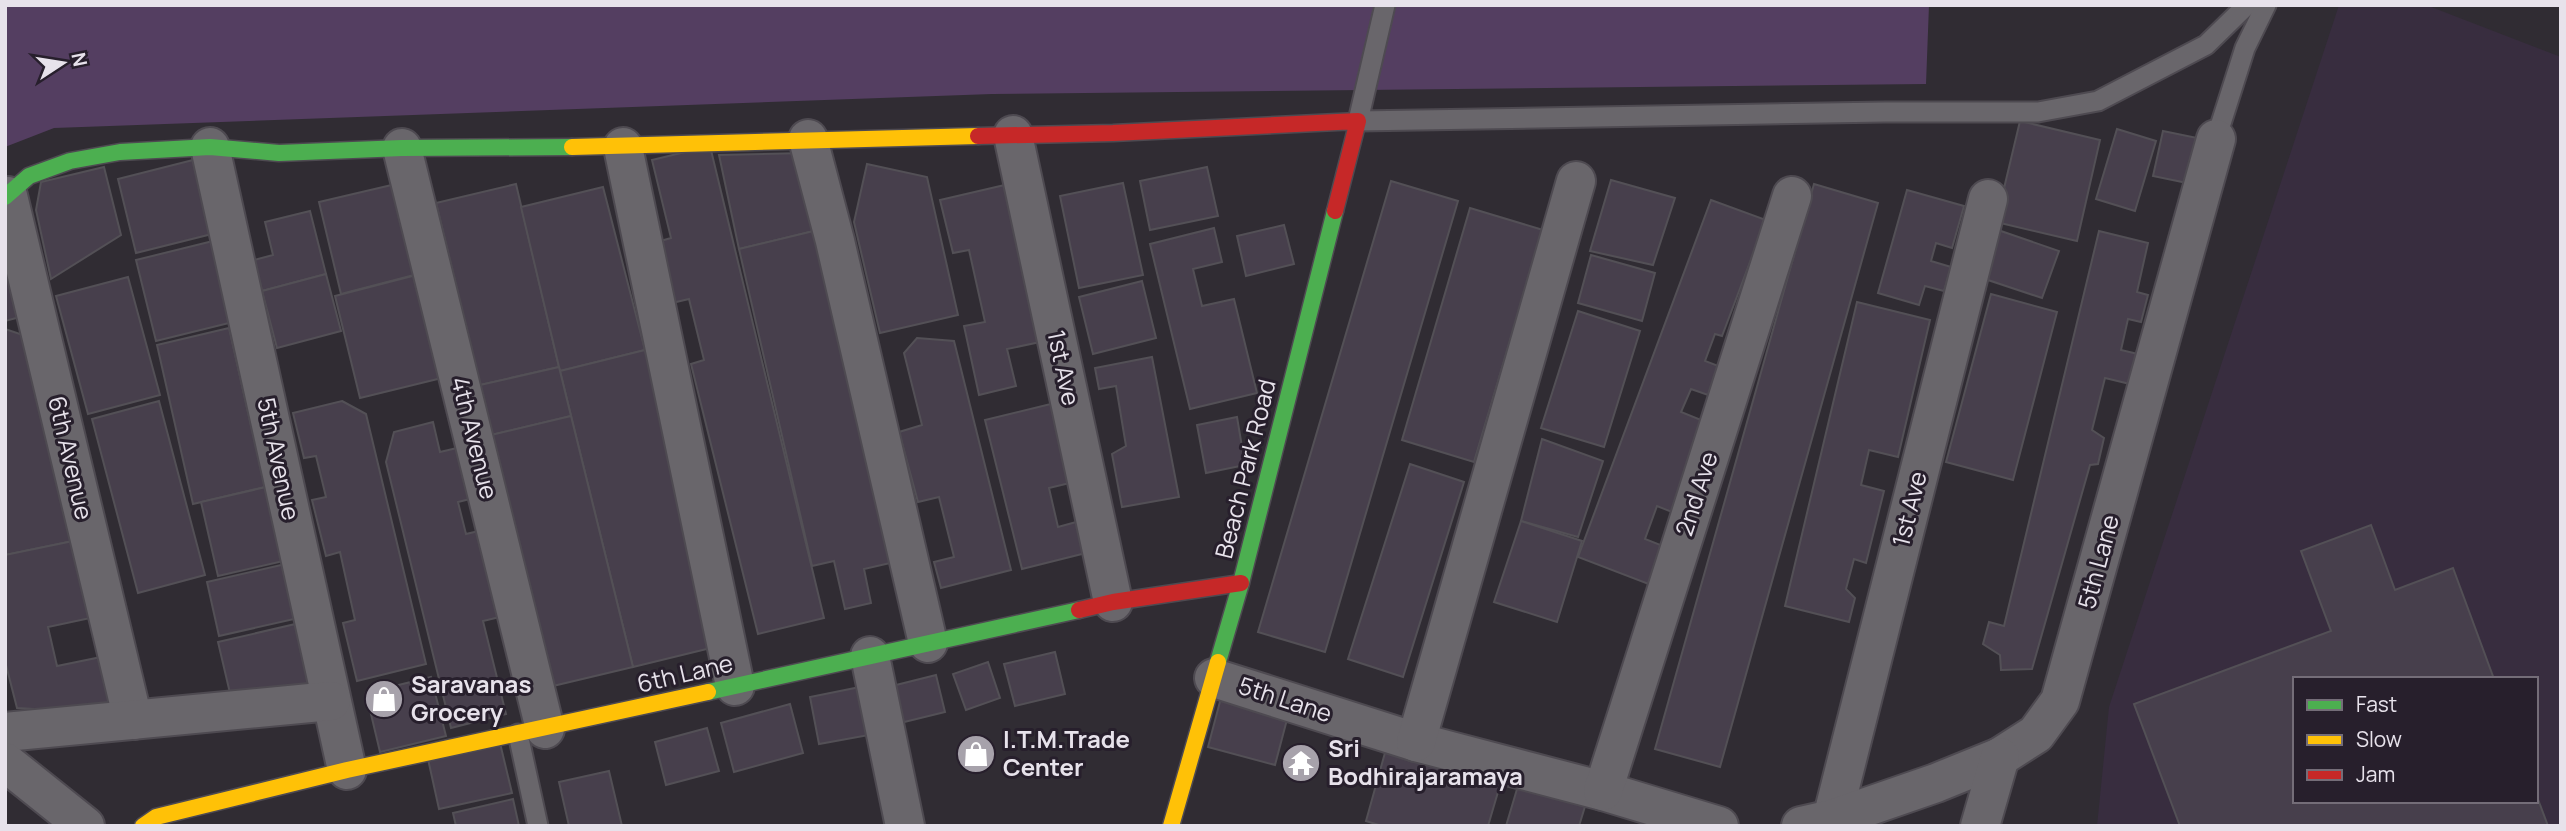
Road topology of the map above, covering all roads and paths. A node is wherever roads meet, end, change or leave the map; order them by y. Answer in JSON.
{"nodes":[{"id":1,"x":1385,"y":5,"type":"edge"},
{"id":2,"x":2248,"y":5,"type":"edge"},
{"id":3,"x":2266,"y":5,"type":"edge"},
{"id":4,"x":1357,"y":121,"type":"junction"},
{"id":5,"x":1013,"y":135,"type":"junction"},
{"id":6,"x":808,"y":139,"type":"junction"},
{"id":7,"x":2216,"y":139,"type":"joint"},
{"id":8,"x":623,"y":146,"type":"junction"},
{"id":9,"x":210,"y":147,"type":"junction"},
{"id":10,"x":402,"y":148,"type":"junction"},
{"id":11,"x":1576,"y":181,"type":"dead end"},
{"id":12,"x":6,"y":196,"type":"edge"},
{"id":13,"x":1792,"y":196,"type":"dead end"},
{"id":14,"x":1988,"y":199,"type":"dead end"},
{"id":15,"x":1241,"y":583,"type":"junction"},
{"id":16,"x":1113,"y":602,"type":"junction"},
{"id":17,"x":928,"y":643,"type":"junction"},
{"id":18,"x":870,"y":656,"type":"junction"},
{"id":19,"x":1214,"y":678,"type":"junction"},
{"id":20,"x":735,"y":686,"type":"junction"},
{"id":21,"x":331,"y":701,"type":"junction"},
{"id":22,"x":133,"y":720,"type":"junction"},
{"id":23,"x":5,"y":732,"type":"edge"},
{"id":24,"x":532,"y":732,"type":"junction"},
{"id":25,"x":1416,"y":742,"type":"junction"},
{"id":26,"x":2000,"y":757,"type":"junction"},
{"id":27,"x":5,"y":762,"type":"edge"},
{"id":28,"x":347,"y":770,"type":"junction"},
{"id":29,"x":1603,"y":791,"type":"junction"},
{"id":30,"x":1816,"y":822,"type":"edge"},
{"id":31,"x":85,"y":826,"type":"edge"},
{"id":32,"x":143,"y":826,"type":"edge"},
{"id":33,"x":538,"y":826,"type":"edge"},
{"id":34,"x":905,"y":826,"type":"edge"},
{"id":35,"x":1171,"y":826,"type":"edge"},
{"id":36,"x":1719,"y":826,"type":"edge"},
{"id":37,"x":1980,"y":826,"type":"edge"}],
"edges":[{"from":1,"to":4,"type":"lane"},
{"from":2,"to":4,"type":"lane"},
{"from":3,"to":7,"type":"lane"},
{"from":4,"to":5,"type":"street"},
{"from":4,"to":15,"type":"street","name":"Beach Park Road"},
{"from":5,"to":6,"type":"street"},
{"from":5,"to":16,"type":"street","name":"1st Ave"},
{"from":6,"to":8,"type":"street"},
{"from":6,"to":17,"type":"street"},
{"from":7,"to":26,"type":"street","name":"5th Lane"},
{"from":8,"to":10,"type":"street"},
{"from":8,"to":20,"type":"street"},
{"from":9,"to":10,"type":"street"},
{"from":9,"to":12,"type":"street"},
{"from":9,"to":21,"type":"street","name":"5th Avenue"},
{"from":10,"to":24,"type":"street","name":"4th Avenue"},
{"from":11,"to":25,"type":"street"},
{"from":12,"to":22,"type":"street","name":"6th Avenue"},
{"from":13,"to":29,"type":"street","name":"2nd Ave"},
{"from":14,"to":30,"type":"street","name":"1st Ave"},
{"from":15,"to":16,"type":"street","name":"6th Lane"},
{"from":15,"to":19,"type":"street","name":"Beach Park Road"},
{"from":16,"to":17,"type":"street","name":"6th Lane"},
{"from":17,"to":18,"type":"street","name":"6th Lane"},
{"from":18,"to":20,"type":"street","name":"6th Lane"},
{"from":18,"to":34,"type":"street"},
{"from":19,"to":25,"type":"street","name":"5th Lane"},
{"from":19,"to":35,"type":"street","name":"Beach Park Road"},
{"from":20,"to":24,"type":"street","name":"6th Lane"},
{"from":21,"to":22,"type":"street"},
{"from":21,"to":28,"type":"street","name":"5th Avenue"},
{"from":22,"to":23,"type":"street"},
{"from":24,"to":28,"type":"street","name":"6th Lane"},
{"from":24,"to":33,"type":"lane"},
{"from":25,"to":29,"type":"street","name":"5th Lane"},
{"from":26,"to":30,"type":"street","name":"5th Lane"},
{"from":26,"to":37,"type":"street"},
{"from":27,"to":31,"type":"street"},
{"from":28,"to":32,"type":"street","name":"6th Lane"},
{"from":29,"to":36,"type":"street","name":"5th Lane"}]}
